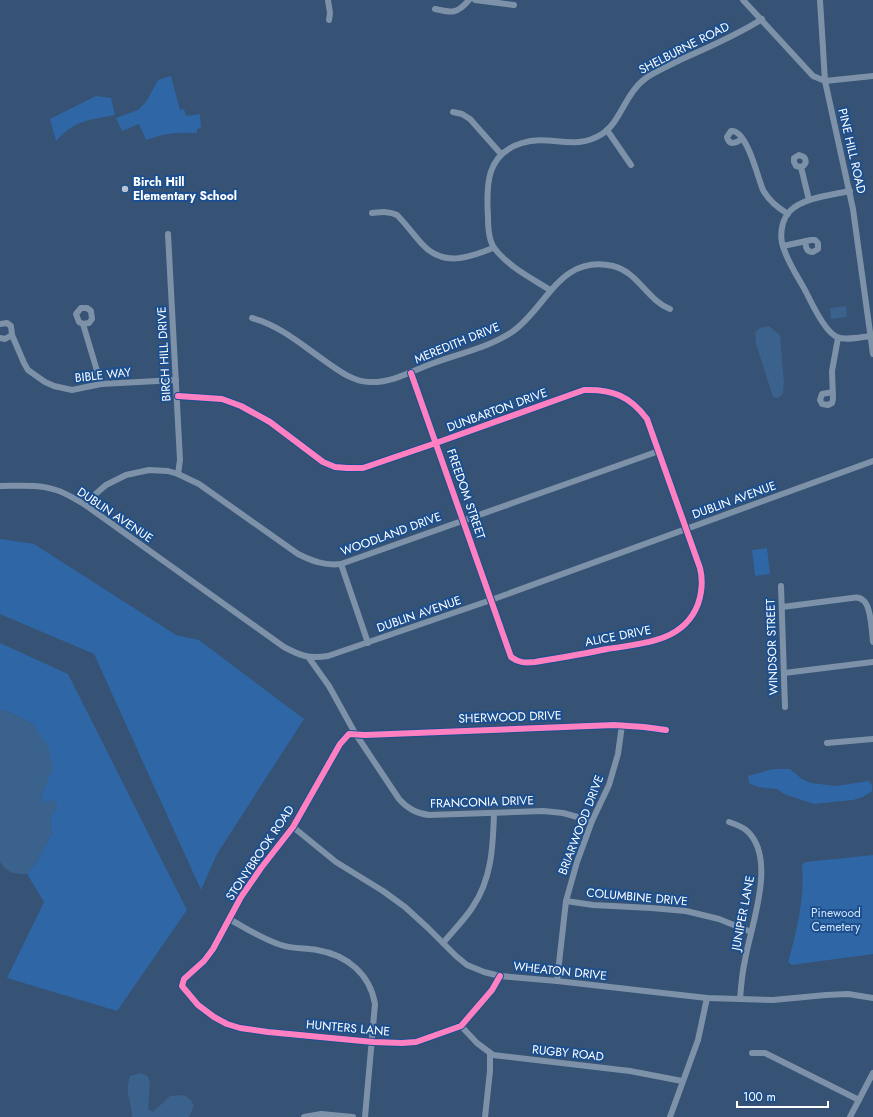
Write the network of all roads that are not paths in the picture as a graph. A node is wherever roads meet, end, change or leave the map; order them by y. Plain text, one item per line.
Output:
1 (328, 0) edge
2 (469, 0) edge
3 (475, 0) edge
4 (743, 0) edge
5 (820, 0) edge
6 (514, 5) dead end
7 (435, 9) dead end
8 (329, 20) dead end
9 (762, 20) junction
10 (873, 76) edge
11 (825, 81) junction
12 (453, 112) dead end
13 (607, 130) junction
14 (742, 139) dead end
15 (502, 154) junction
16 (631, 165) dead end
17 (802, 167) dead end
18 (850, 191) junction
19 (809, 200) junction
20 (372, 213) dead end
21 (788, 214) junction
22 (168, 234) dead end
23 (805, 241) dead end
24 (783, 246) junction
25 (494, 248) junction
26 (550, 290) junction
27 (670, 309) dead end
28 (252, 318) dead end
29 (0, 324) edge
30 (84, 324) dead end
31 (12, 335) junction
32 (871, 336) junction
33 (0, 338) edge
34 (838, 338) junction
35 (873, 354) edge
36 (411, 373) junction
37 (176, 380) junction
38 (101, 384) junction
39 (833, 392) dead end
40 (178, 396) junction
41 (436, 443) junction
42 (659, 451) junction
43 (873, 461) edge
44 (178, 474) junction
45 (0, 486) edge
46 (84, 504) junction
47 (464, 520) junction
48 (686, 529) junction
49 (341, 564) junction
50 (781, 586) dead end
51 (491, 600) junction
52 (782, 607) junction
53 (368, 642) junction
54 (873, 642) edge
55 (309, 658) junction
56 (873, 662) edge
57 (784, 673) junction
58 (785, 707) dead end
59 (622, 725) junction
60 (666, 730) dead end
61 (355, 733) junction
62 (873, 739) edge
63 (827, 743) dead end
64 (494, 813) junction
65 (592, 821) junction
66 (729, 822) dead end
67 (293, 828) junction
68 (566, 900) junction
69 (229, 919) junction
70 (751, 932) junction
71 (443, 943) junction
72 (500, 976) junction
73 (556, 981) junction
74 (182, 986) joint
75 (707, 998) junction
76 (873, 998) edge
77 (740, 999) junction
78 (461, 1026) junction
79 (373, 1042) junction
80 (490, 1054) junction
81 (752, 1054) dead end
82 (873, 1073) edge
83 (682, 1081) junction
84 (870, 1085) edge
85 (859, 1100) junction
86 (304, 1117) edge
87 (353, 1117) edge
88 (366, 1117) edge
89 (485, 1117) edge
90 (670, 1117) edge
91 (850, 1117) edge

1 - 8 street
2 - 7 street
3 - 6 street
4 - 9 street
5 - 11 street, PINE HILL ROAD
9 - 11 street
9 - 13 street, SHELBURNE ROAD
10 - 11 street
11 - 18 street, PINE HILL ROAD
12 - 15 street
13 - 15 street, SHELBURNE ROAD
13 - 16 street
14 - 21 street
15 - 25 street, SHELBURNE ROAD
17 - 19 street
18 - 19 street
18 - 32 street, PINE HILL ROAD
19 - 21 street
20 - 25 street
21 - 24 street
22 - 37 street, BIRCH HILL DRIVE
23 - 24 street
24 - 34 street
25 - 26 street
26 - 27 street, MEREDITH DRIVE
26 - 36 street, MEREDITH DRIVE
28 - 36 street, MEREDITH DRIVE
29 - 31 street, BIBLE WAY
30 - 38 street
31 - 33 street
31 - 38 street, BIBLE WAY
32 - 34 street
32 - 35 street, PINE HILL ROAD
34 - 39 street
36 - 41 street, FREEDOM STREET
37 - 38 street, BIBLE WAY
37 - 40 street, BIRCH HILL DRIVE
40 - 41 street, DUNBARTON DRIVE
40 - 44 street, BIRCH HILL DRIVE
41 - 42 street, DUNBARTON DRIVE
41 - 47 street, FREEDOM STREET
42 - 47 street, WOODLAND DRIVE
42 - 48 street, DUNBARTON DRIVE
43 - 48 street, DUBLIN AVENUE
44 - 46 street, WOODLAND DRIVE
44 - 49 street, WOODLAND DRIVE
45 - 46 street, DUBLIN AVENUE
46 - 55 street, DUBLIN AVENUE
47 - 49 street, WOODLAND DRIVE
47 - 51 street, FREEDOM STREET
48 - 51 street, DUBLIN AVENUE
48 - 51 street, ALICE DRIVE
49 - 53 street
50 - 52 street, WINDSOR STREET
51 - 53 street, DUBLIN AVENUE
52 - 54 street
52 - 57 street, WINDSOR STREET
53 - 55 street, DUBLIN AVENUE
55 - 61 street, FRANCONIA DRIVE
56 - 57 street
57 - 58 street, WINDSOR STREET
59 - 60 street, SHERWOOD DRIVE
59 - 61 street, SHERWOOD DRIVE
59 - 65 street, BRIARWOOD DRIVE
61 - 64 street, FRANCONIA DRIVE
61 - 67 street, STONYBROOK ROAD
62 - 63 street
64 - 65 street, FRANCONIA DRIVE
64 - 71 street
65 - 68 street, BRIARWOOD DRIVE
66 - 70 street, JUNIPER LANE
67 - 69 street, STONYBROOK ROAD
67 - 71 street, WHEATON DRIVE
68 - 70 street, COLUMBINE DRIVE
68 - 73 street, BRIARWOOD DRIVE
69 - 74 street, STONYBROOK ROAD
69 - 79 street
70 - 77 street, JUNIPER LANE
71 - 72 street, WHEATON DRIVE
72 - 73 street, WHEATON DRIVE
72 - 78 street, HUNTERS LANE
73 - 75 street, WHEATON DRIVE
74 - 79 street, HUNTERS LANE
75 - 77 street, WHEATON DRIVE
75 - 83 street
76 - 77 street, WHEATON DRIVE
78 - 79 street, HUNTERS LANE
78 - 80 street
79 - 88 street
80 - 83 street, RUGBY ROAD
80 - 89 street
81 - 85 street
82 - 84 street
83 - 90 street
84 - 85 street
85 - 91 street
86 - 87 street

